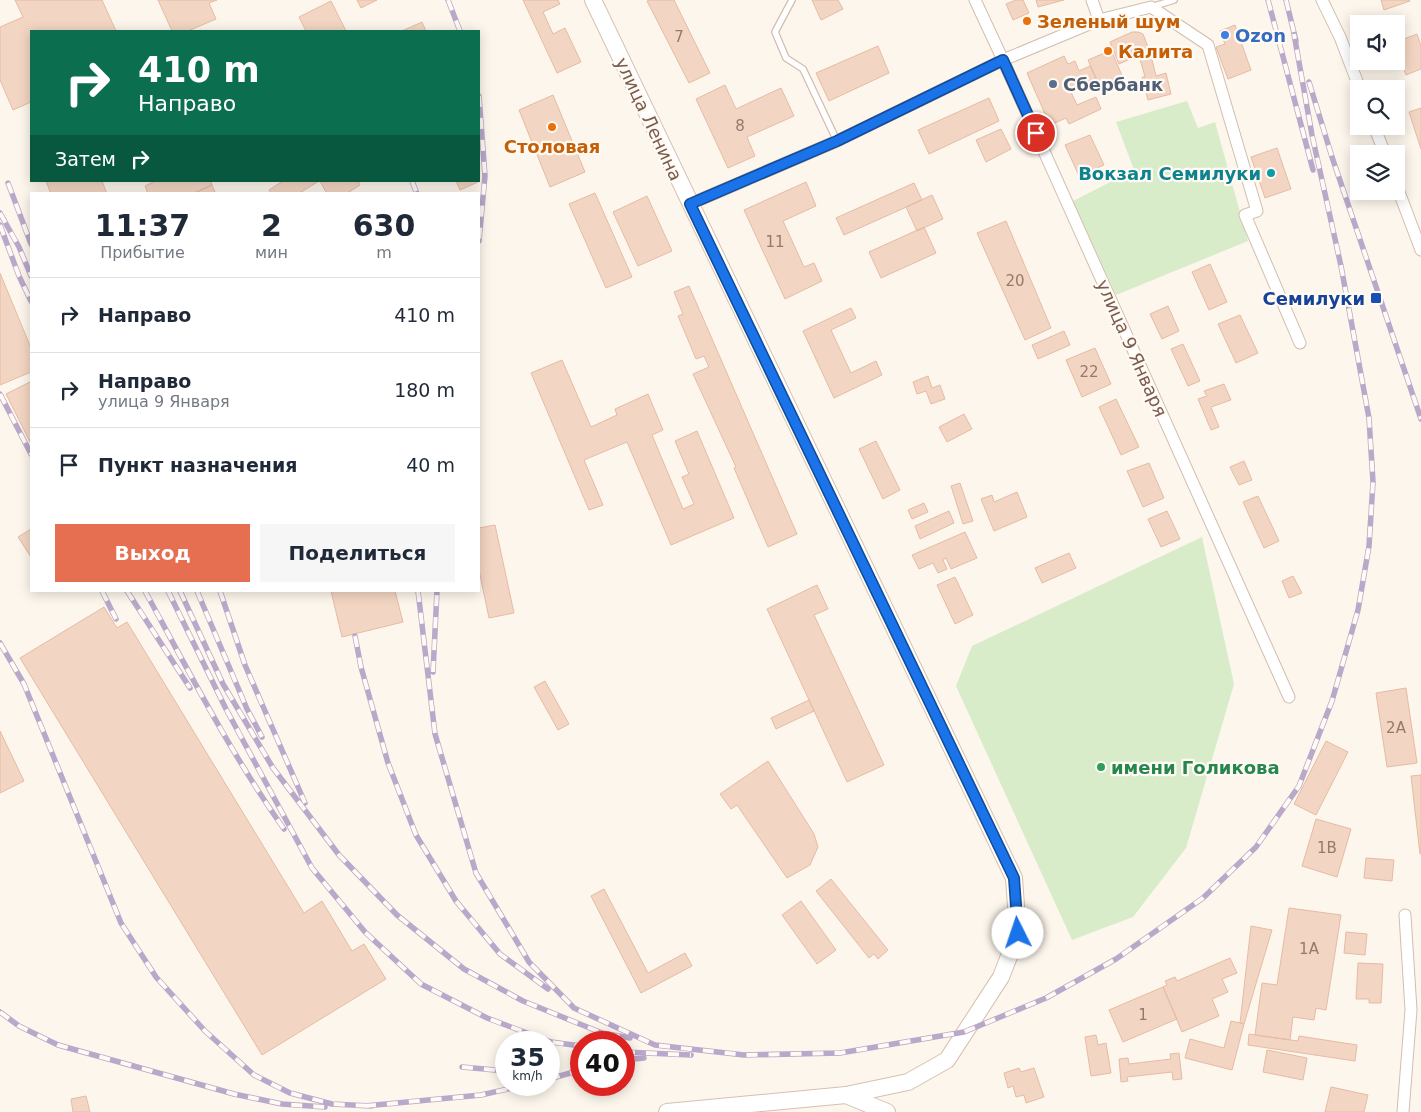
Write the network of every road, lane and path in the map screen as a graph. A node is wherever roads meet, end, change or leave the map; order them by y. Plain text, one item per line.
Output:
1 (593, 0) edge
2 (792, 0) edge
3 (974, 0) edge
4 (1092, 0) edge
5 (1174, 0) edge
6 (1322, 0) edge
7 (1151, 7) junction
8 (1099, 20) junction
9 (1003, 60) junction
10 (1356, 80) edge
11 (837, 141) junction
12 (1402, 200) edge
13 (690, 204) junction
14 (1421, 250) edge
15 (1300, 343) dead end
16 (1289, 697) dead end
17 (1405, 915) dead end
18 (846, 1095) junction
19 (667, 1112) edge
20 (887, 1112) edge
21 (1403, 1112) edge

1 - 13 street, улица Ленина
2 - 11 lane
3 - 9 street, улица 9 Января
4 - 8 street
5 - 7 lane
6 - 10 street
7 - 8 street
7 - 15 street
8 - 9 street
9 - 11 street
9 - 16 street, улица 9 Января
11 - 13 street
12 - 14 street
13 - 18 street, улица Ленина
17 - 21 street
18 - 19 street, улица Ленина
18 - 20 street

